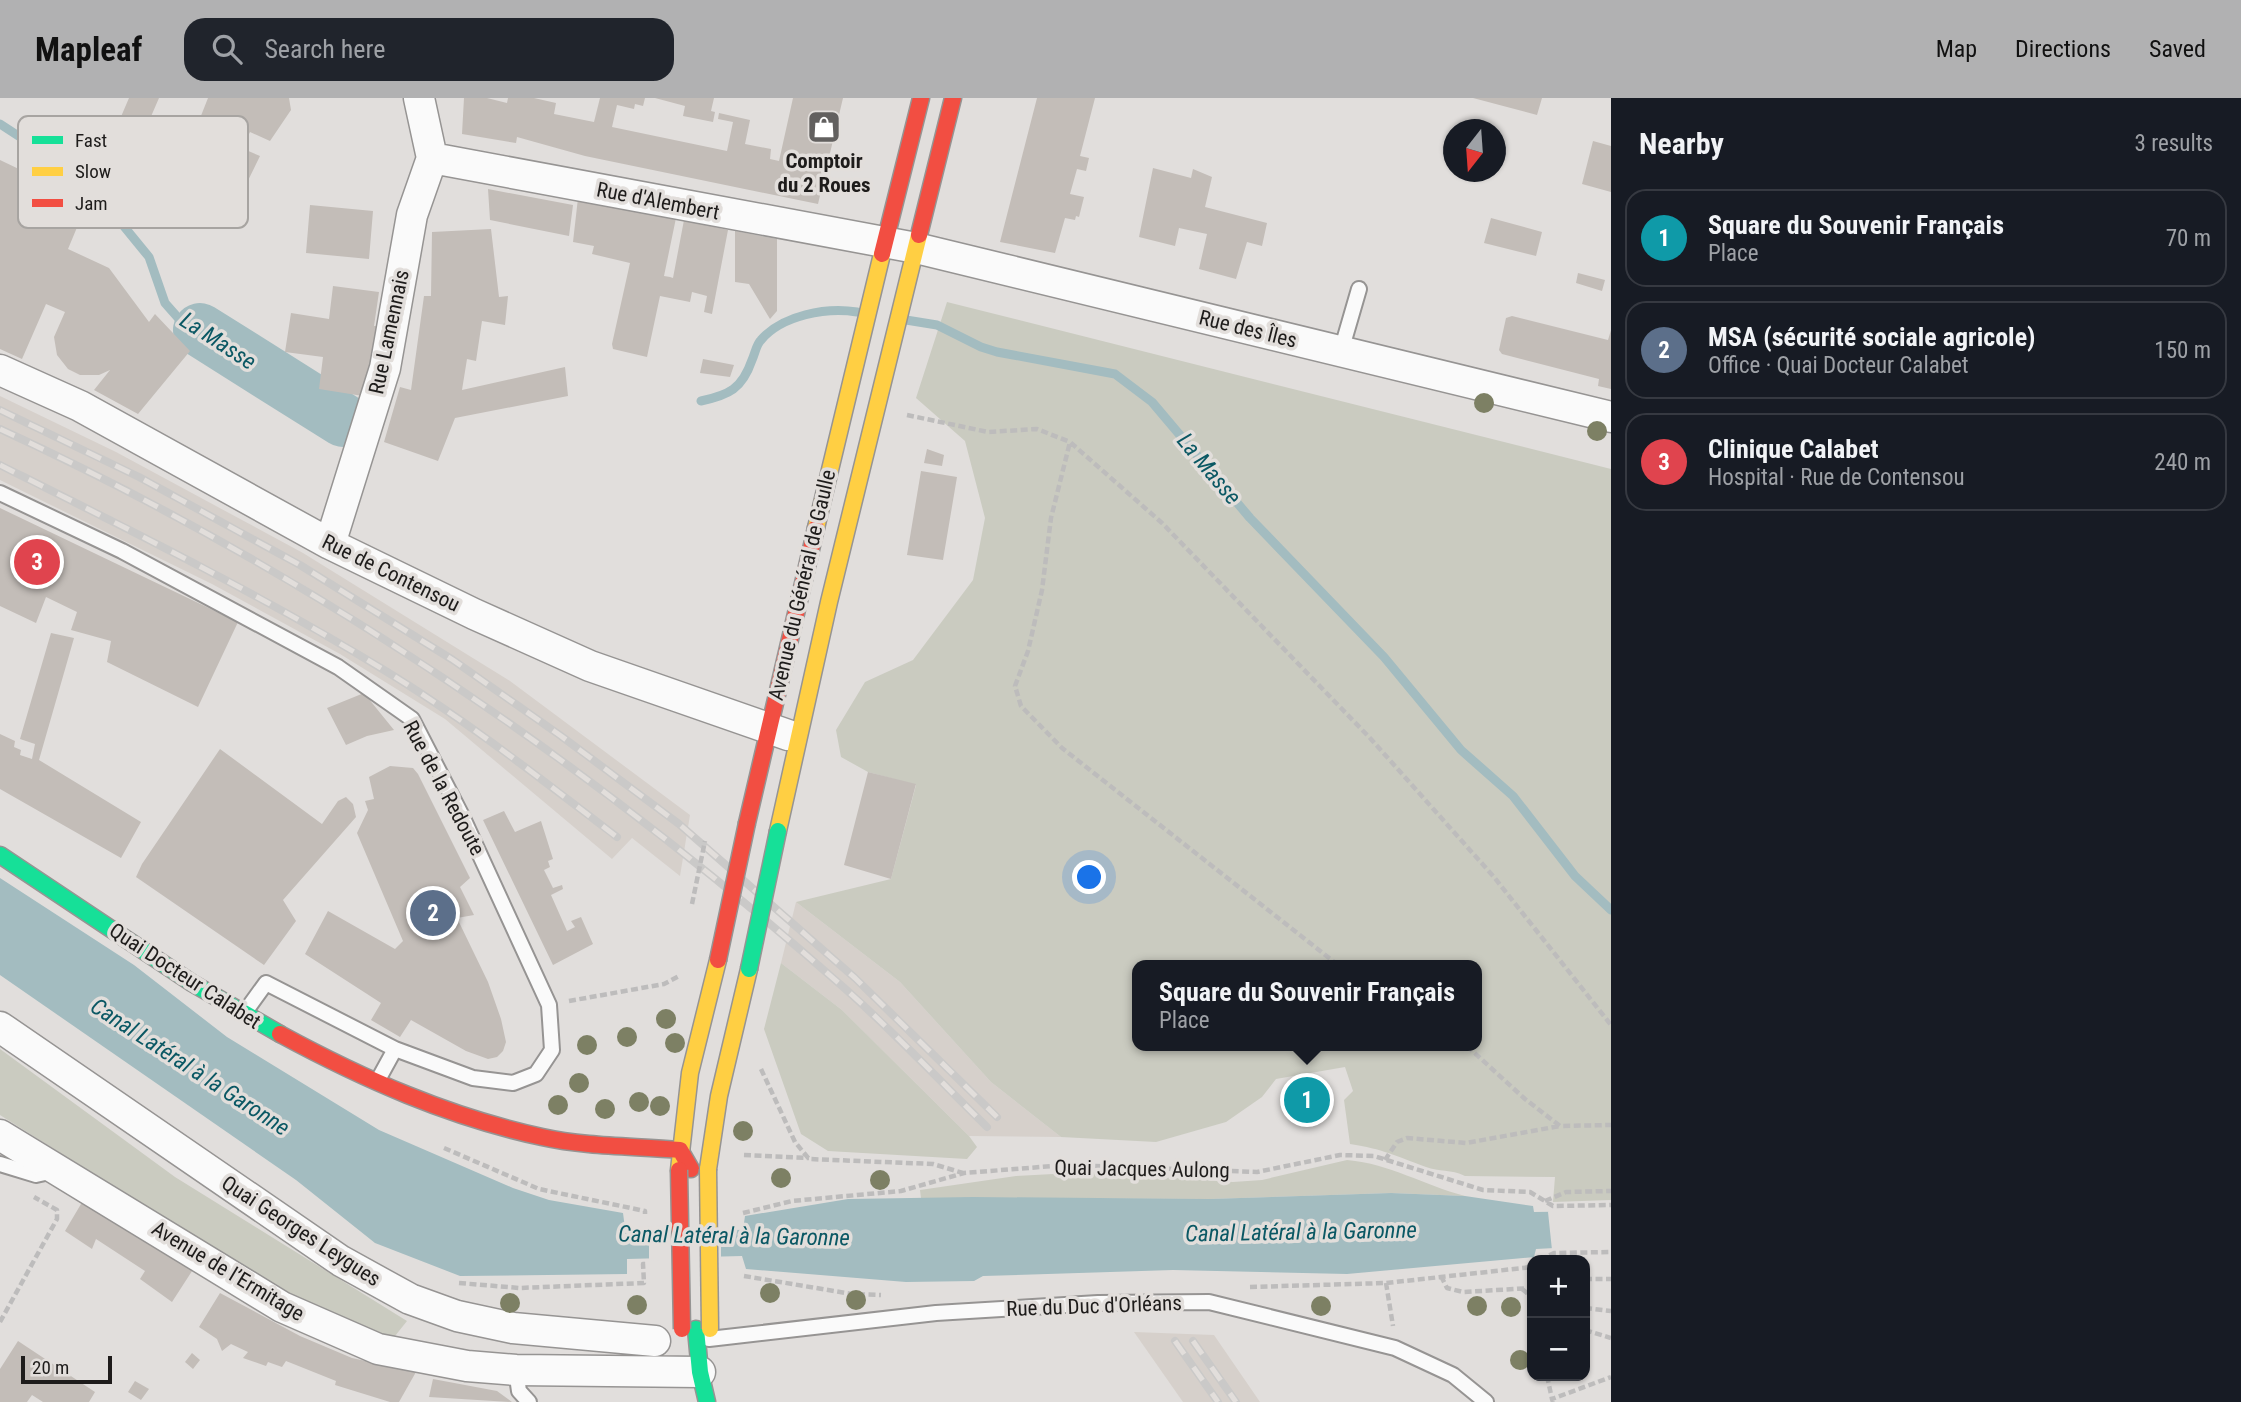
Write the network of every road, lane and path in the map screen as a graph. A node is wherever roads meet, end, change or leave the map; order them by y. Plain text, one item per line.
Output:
1 (419, 98) edge
2 (921, 98) edge
3 (953, 98) edge
4 (432, 158) junction
5 (883, 251) junction
6 (922, 257) junction
7 (1359, 289) dead end
8 (1341, 351) junction
9 (0, 370) edge
10 (898, 413) dead end
11 (1611, 417) edge
12 (1070, 442) junction
13 (0, 494) edge
14 (330, 544) junction
15 (768, 727) junction
16 (798, 739) junction
17 (708, 830) dead end
18 (0, 855) edge
19 (690, 917) dead end
20 (1332, 960) edge
21 (681, 972) dead end
22 (549, 1005) junction
23 (243, 1015) junction
24 (1611, 1025) edge
25 (0, 1027) edge
26 (395, 1049) junction
27 (1472, 1051) edge
28 (758, 1057) dead end
29 (690, 1073) joint
30 (376, 1084) junction
31 (719, 1096) junction
32 (1560, 1125) junction
33 (1611, 1125) edge
34 (0, 1135) edge
35 (439, 1146) dead end
36 (740, 1155) dead end
37 (809, 1158) junction
38 (1385, 1160) junction
39 (676, 1161) junction
40 (0, 1164) edge
41 (59, 1168) junction
42 (964, 1173) junction
43 (1611, 1191) edge
44 (1545, 1201) junction
45 (1611, 1205) edge
46 (57, 1210) dead end
47 (645, 1216) dead end
48 (735, 1216) dead end
49 (1611, 1252) edge
50 (1550, 1255) edge
51 (643, 1264) dead end
52 (1527, 1268) edge
53 (739, 1275) dead end
54 (1590, 1279) edge
55 (1611, 1279) edge
56 (457, 1283) dead end
57 (1386, 1283) dead end
58 (1527, 1288) edge
59 (1522, 1289) junction
60 (1527, 1293) edge
61 (888, 1295) dead end
62 (1590, 1309) edge
63 (1611, 1311) edge
64 (0, 1322) edge
65 (1394, 1330) dead end
66 (1590, 1332) edge
67 (685, 1335) junction
68 (1611, 1338) edge
69 (516, 1370) junction
70 (685, 1376) junction
71 (1611, 1377) edge
72 (1548, 1381) edge
73 (1553, 1401) edge
74 (529, 1402) edge
75 (707, 1402) edge
76 (719, 1402) edge
77 (1486, 1402) edge

1 - 4 street
2 - 5 main road, Avenue du Général de Gaulle
3 - 6 main road, Avenue du Général de Gaulle
4 - 5 street, Rue d'Alembert
4 - 14 street, Rue Lamennais
5 - 6 street, Rue des Îles
5 - 15 main road, Avenue du Général de Gaulle
6 - 8 street, Rue des Îles
6 - 16 main road, Avenue du Général de Gaulle
7 - 8 lane
8 - 11 street, Rue des Îles
9 - 14 street, Rue de Contensou
10 - 12 path
12 - 20 path
12 - 24 path
13 - 22 lane, Rue de la Redoute
14 - 15 street, Rue de Contensou
15 - 16 street, Rue de Contensou
15 - 29 main road, Avenue du Général de Gaulle, bridge
16 - 31 main road, Avenue du Général de Gaulle, bridge
17 - 19 path, bridge
18 - 23 main road, Quai Docteur Calabet
21 - 22 path
22 - 26 lane, Rue de la Redoute
23 - 26 lane
23 - 30 main road, Quai Docteur Calabet
25 - 67 street, Quai Georges Leygues
26 - 30 lane
27 - 32 path
28 - 37 path
29 - 39 street
30 - 39 main road, Quai Docteur Calabet
31 - 39 main road
31 - 67 main road, bridge
32 - 33 path
32 - 38 path
34 - 41 street, Avenue de l’Ermitage
35 - 47 path
36 - 37 path
37 - 42 path
38 - 42 path, Quai Jacques Aulong
38 - 44 path, Quai Jacques Aulong
39 - 67 main road
40 - 41 lane
41 - 69 street, Avenue de l’Ermitage
42 - 48 path, Quai Jacques Aulong
43 - 44 path
44 - 45 path, Quai Jacques Aulong
46 - 64 path
49 - 50 path
51 - 56 path
52 - 59 path
53 - 61 path
54 - 55 path
57 - 65 path
58 - 59 path
59 - 60 path
62 - 63 path
66 - 68 path
67 - 70 street
67 - 76 main road
67 - 77 lane, Rue du Duc d'Orléans
69 - 70 street, Avenue de l’Ermitage
69 - 74 lane
70 - 75 main road
71 - 73 path
72 - 73 path

